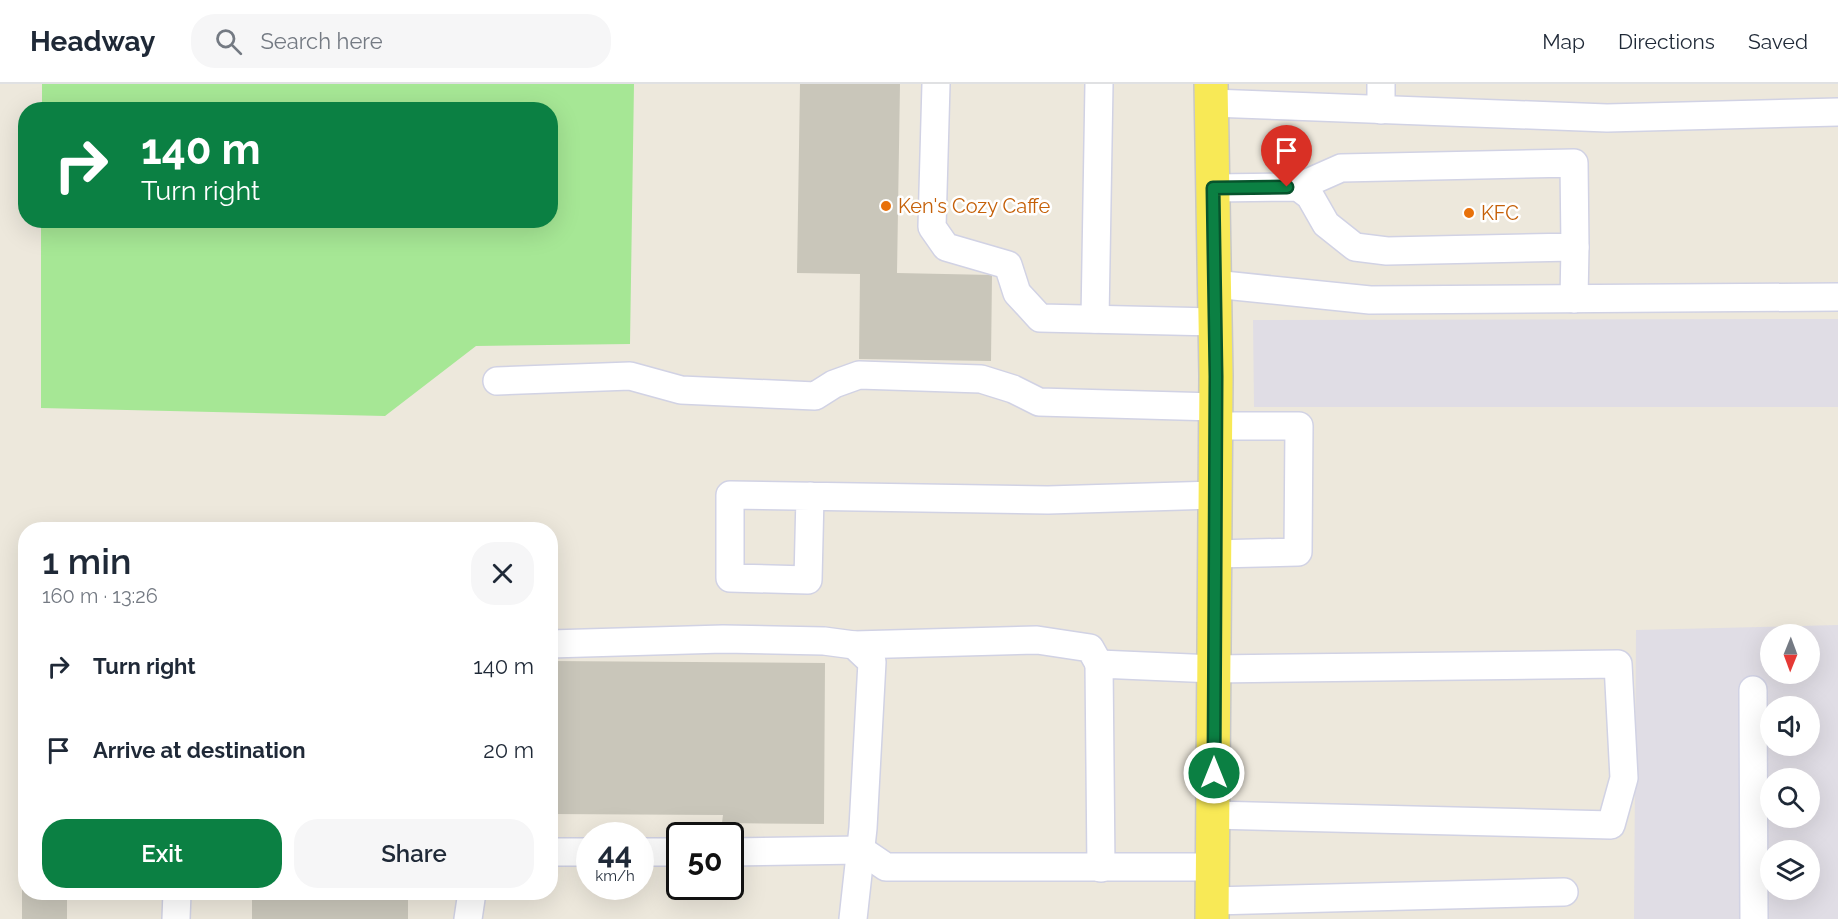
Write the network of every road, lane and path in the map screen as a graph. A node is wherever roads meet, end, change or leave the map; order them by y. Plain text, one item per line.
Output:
1 (936, 84) edge
2 (1100, 84) edge
3 (1211, 94) edge
4 (1381, 97) edge
5 (1838, 112) edge
6 (1298, 187) junction
7 (1213, 188) junction
8 (1575, 247) junction
9 (1214, 284) junction
10 (1838, 297) edge
11 (1574, 299) junction
12 (1095, 319) junction
13 (1215, 322) junction
14 (497, 381) dead end
15 (1215, 417) junction
16 (1215, 495) junction
17 (810, 496) dead end
18 (1215, 554) junction
19 (558, 644) edge
20 (854, 645) junction
21 (1099, 664) junction
22 (1214, 669) junction
23 (1753, 690) dead end
24 (1213, 815) junction
25 (861, 850) junction
26 (558, 852) edge
27 (576, 852) edge
28 (744, 852) edge
29 (1213, 867) junction
30 (1101, 868) junction
31 (1564, 892) dead end
32 (177, 900) edge
33 (471, 900) edge
34 (1212, 910) edge
35 (176, 919) edge
36 (468, 919) edge
37 (853, 919) edge
38 (1754, 919) edge

1 - 12 lane
2 - 12 lane
3 - 4 lane
3 - 7 main road
4 - 5 lane
6 - 7 lane
6 - 8 lane
6 - 8 lane
7 - 9 main road
8 - 11 lane
9 - 11 lane
9 - 13 main road
10 - 11 lane
12 - 13 lane
13 - 15 main road
14 - 15 lane
15 - 16 main road
15 - 18 lane
16 - 17 lane
16 - 18 main road
18 - 22 main road
19 - 20 lane
20 - 21 lane
20 - 25 lane
21 - 22 lane
21 - 30 lane
22 - 24 main road
22 - 24 lane
23 - 38 lane
24 - 29 main road
25 - 28 lane
25 - 30 lane
25 - 37 lane
26 - 27 lane
29 - 30 lane
29 - 34 main road
31 - 34 lane
32 - 35 lane
33 - 36 lane

